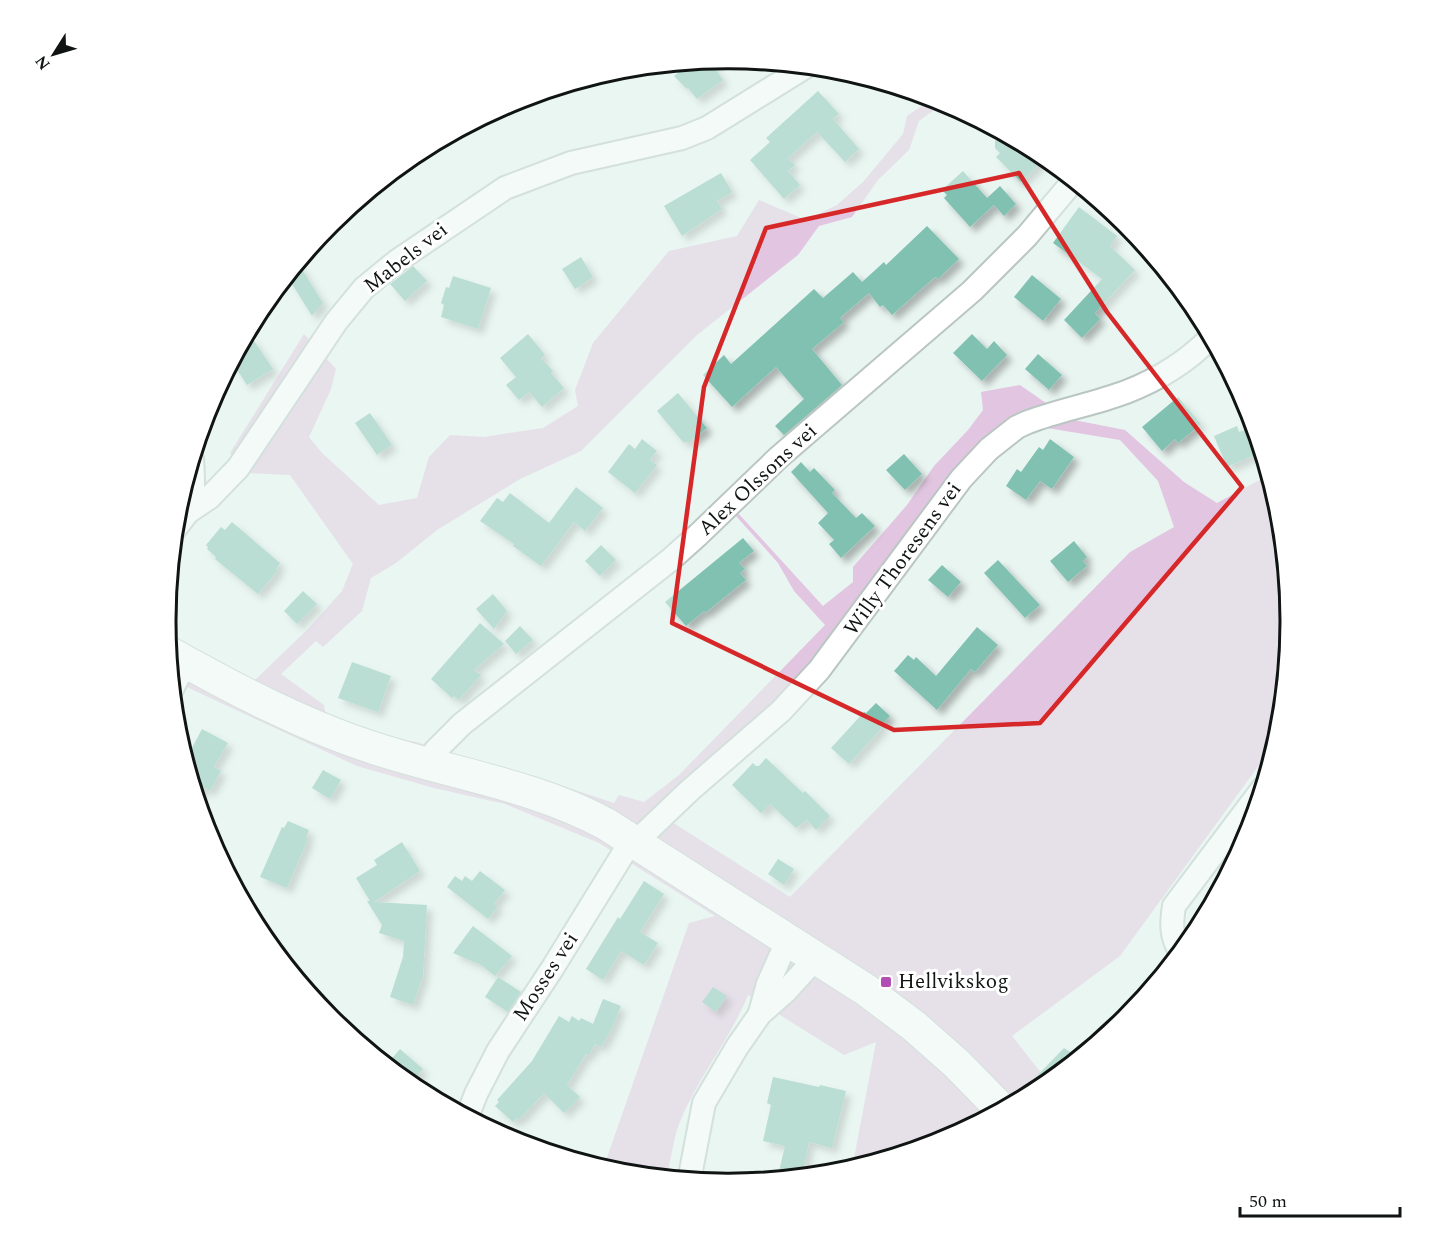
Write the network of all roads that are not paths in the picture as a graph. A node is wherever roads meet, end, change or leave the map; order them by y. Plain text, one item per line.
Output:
1 (795, 73) edge
2 (1068, 187) edge
3 (1204, 342) edge
4 (192, 486) edge
5 (188, 512) junction
6 (186, 515) edge
7 (178, 669) edge
8 (430, 765) junction
9 (1247, 809) edge
10 (636, 842) junction
11 (789, 939) junction
12 (1175, 945) edge
13 (817, 957) junction
14 (760, 1014) junction
15 (996, 1104) edge
16 (470, 1110) edge
17 (691, 1173) edge

1 - 5 street, Mabels vei
2 - 8 street, Alex Olssons vei
3 - 10 street, Willy Thoresens vei
4 - 5 street
5 - 6 street, Mabels vei
7 - 8 main road
8 - 10 main road
9 - 12 street
10 - 11 main road
10 - 16 street, Mosses vei
11 - 13 main road
11 - 14 street
13 - 14 street
13 - 15 main road
14 - 17 street

